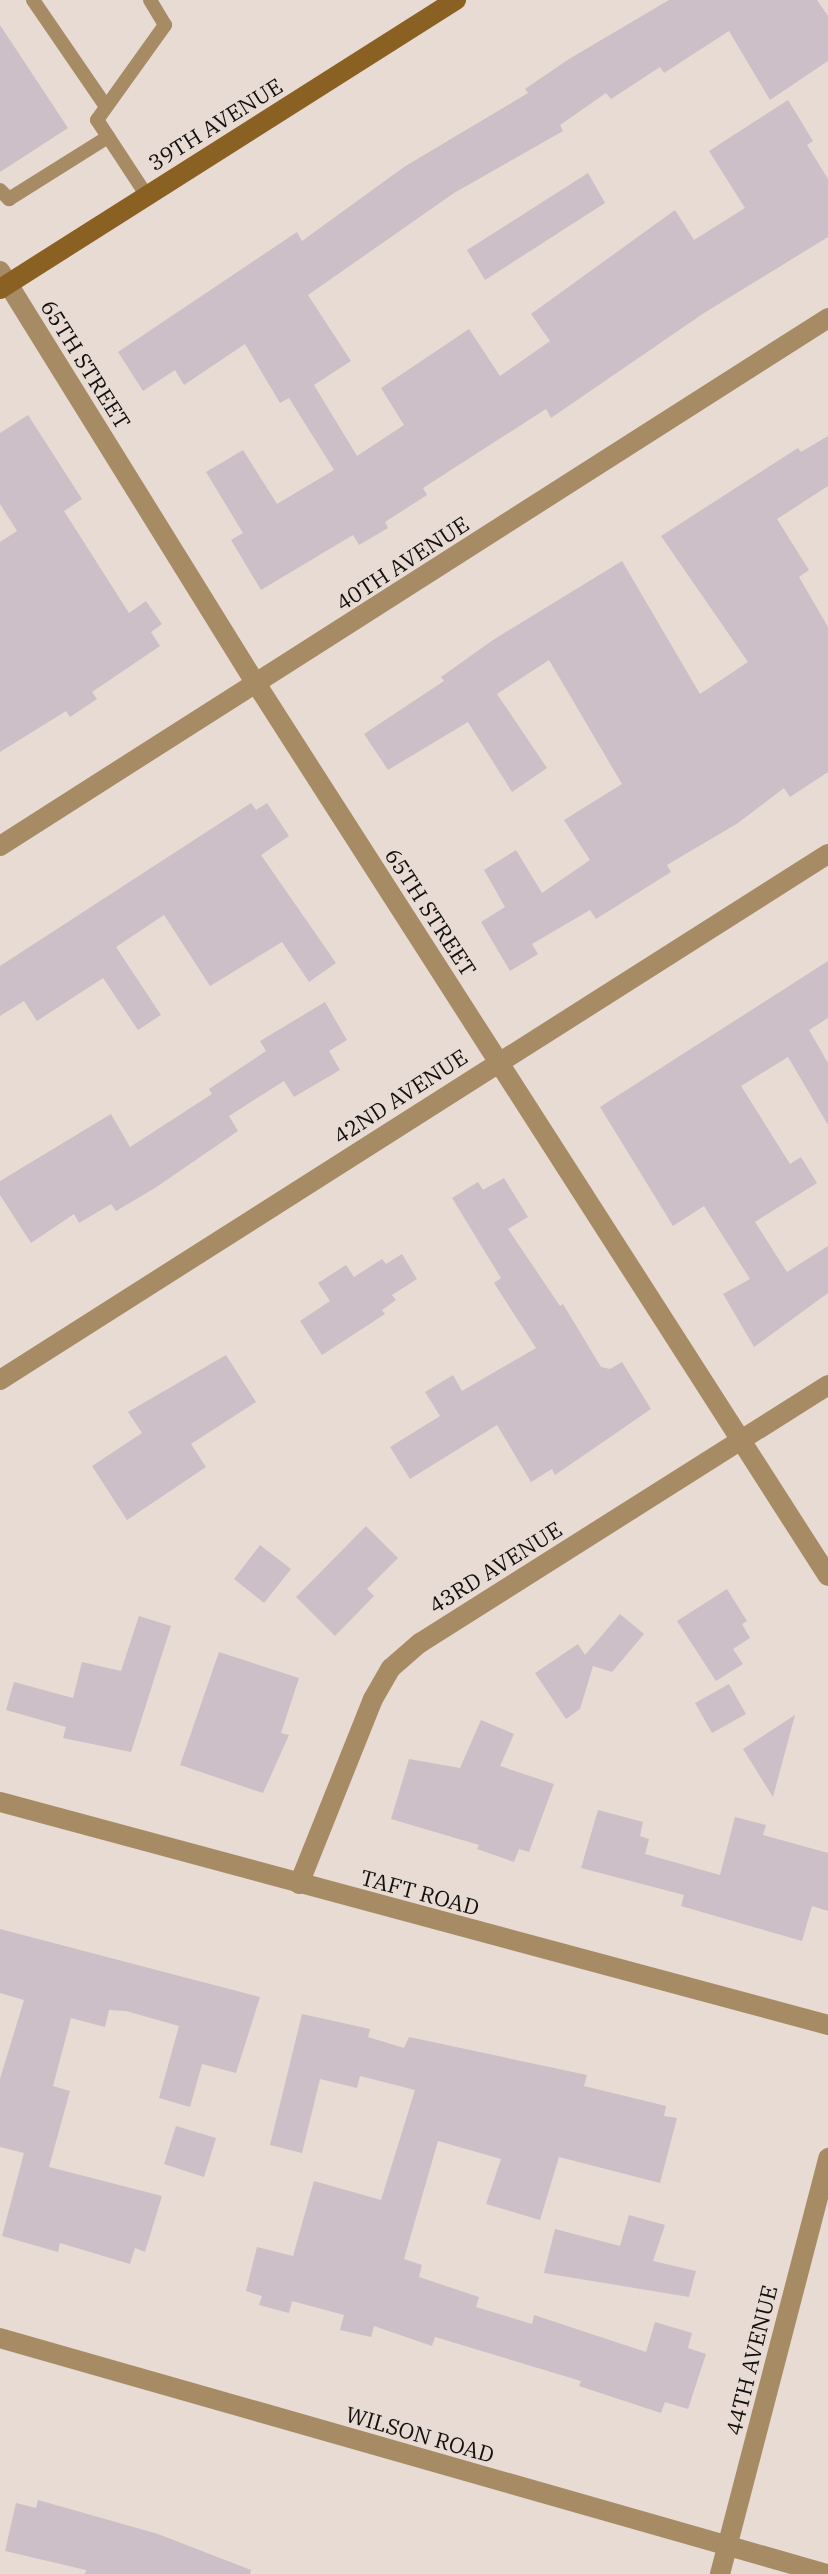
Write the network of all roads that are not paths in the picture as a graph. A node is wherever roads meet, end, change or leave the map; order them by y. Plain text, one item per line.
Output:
1 (33, 0) edge
2 (150, 0) edge
3 (456, 0) edge
4 (105, 105) junction
5 (108, 137) junction
6 (0, 190) edge
7 (147, 196) junction
8 (3, 281) edge
9 (828, 318) edge
10 (257, 685) junction
11 (0, 846) edge
12 (828, 854) edge
13 (498, 1061) junction
14 (0, 1380) edge
15 (828, 1385) edge
16 (741, 1440) junction
17 (828, 1576) edge
18 (0, 1802) edge
19 (299, 1884) junction
20 (828, 2025) edge
21 (828, 2158) edge
22 (0, 2338) edge
23 (728, 2547) junction
24 (720, 2574) edge
25 (827, 2574) edge

1 - 4 lane
2 - 4 lane
3 - 7 main road, 39TH AVENUE
4 - 5 lane
5 - 6 lane
5 - 7 lane
7 - 8 main road, 39TH AVENUE
8 - 10 street, 65TH STREET
9 - 10 street, 40TH AVENUE
10 - 11 street, 40TH AVENUE
10 - 13 street, 65TH STREET
12 - 13 street, 42ND AVENUE
13 - 14 street, 42ND AVENUE
13 - 16 street, 65TH STREET
15 - 16 street, 43RD AVENUE
16 - 17 street, 65TH STREET
16 - 19 street, 43RD AVENUE
18 - 19 street, TAFT ROAD
19 - 20 street, TAFT ROAD
21 - 23 street, 44TH AVENUE
22 - 23 street, WILSON ROAD
23 - 24 street, 44TH AVENUE
23 - 25 street, WILSON ROAD

